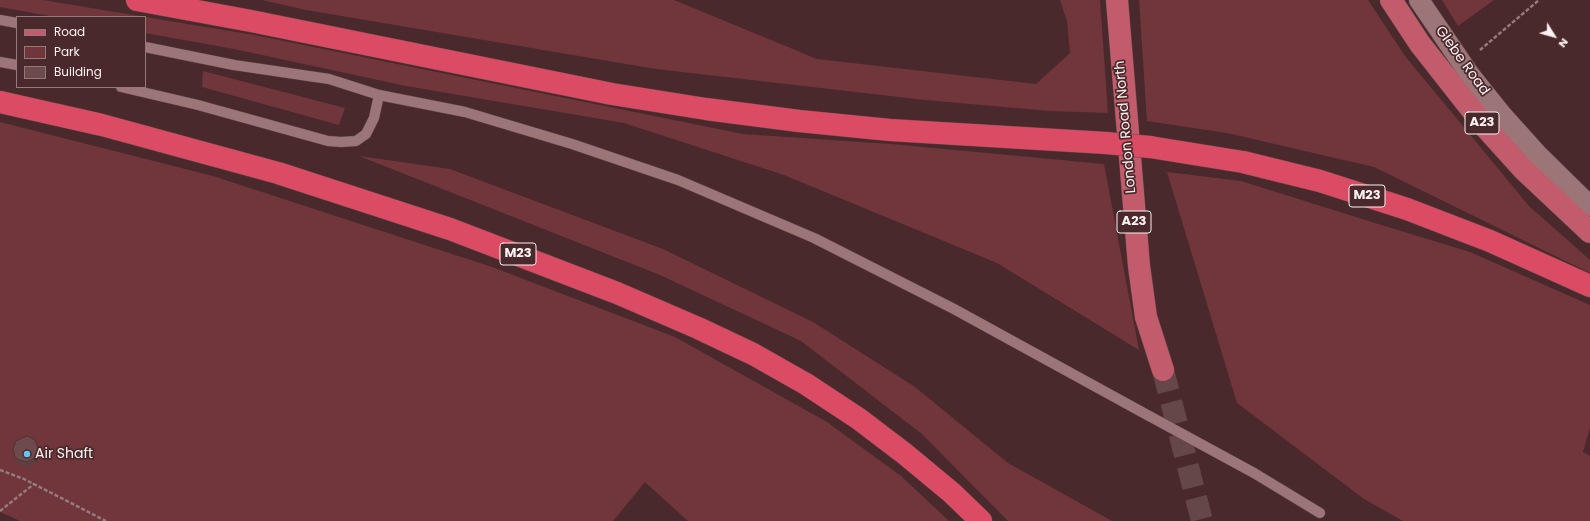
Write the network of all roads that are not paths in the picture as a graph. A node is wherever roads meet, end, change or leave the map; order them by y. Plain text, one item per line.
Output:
1 (137, 0) edge
2 (1117, 0) edge
3 (1391, 0) edge
4 (1419, 0) edge
5 (0, 20) edge
6 (16, 23) edge
7 (146, 47) edge
8 (0, 62) edge
9 (16, 65) edge
10 (125, 88) edge
11 (379, 95) junction
12 (0, 102) edge
13 (1590, 206) edge
14 (1590, 232) edge
15 (1590, 286) edge
16 (1163, 370) tunnel mouth
17 (1320, 513) dead end
18 (981, 521) edge

1 - 15 highway, M23, bridge
2 - 16 main road, London Road North / A23
3 - 14 main road, A23
4 - 13 street, Glebe Road
5 - 6 lane
7 - 11 lane
8 - 9 lane
10 - 11 lane
11 - 17 lane, bridge
12 - 18 highway, M23

